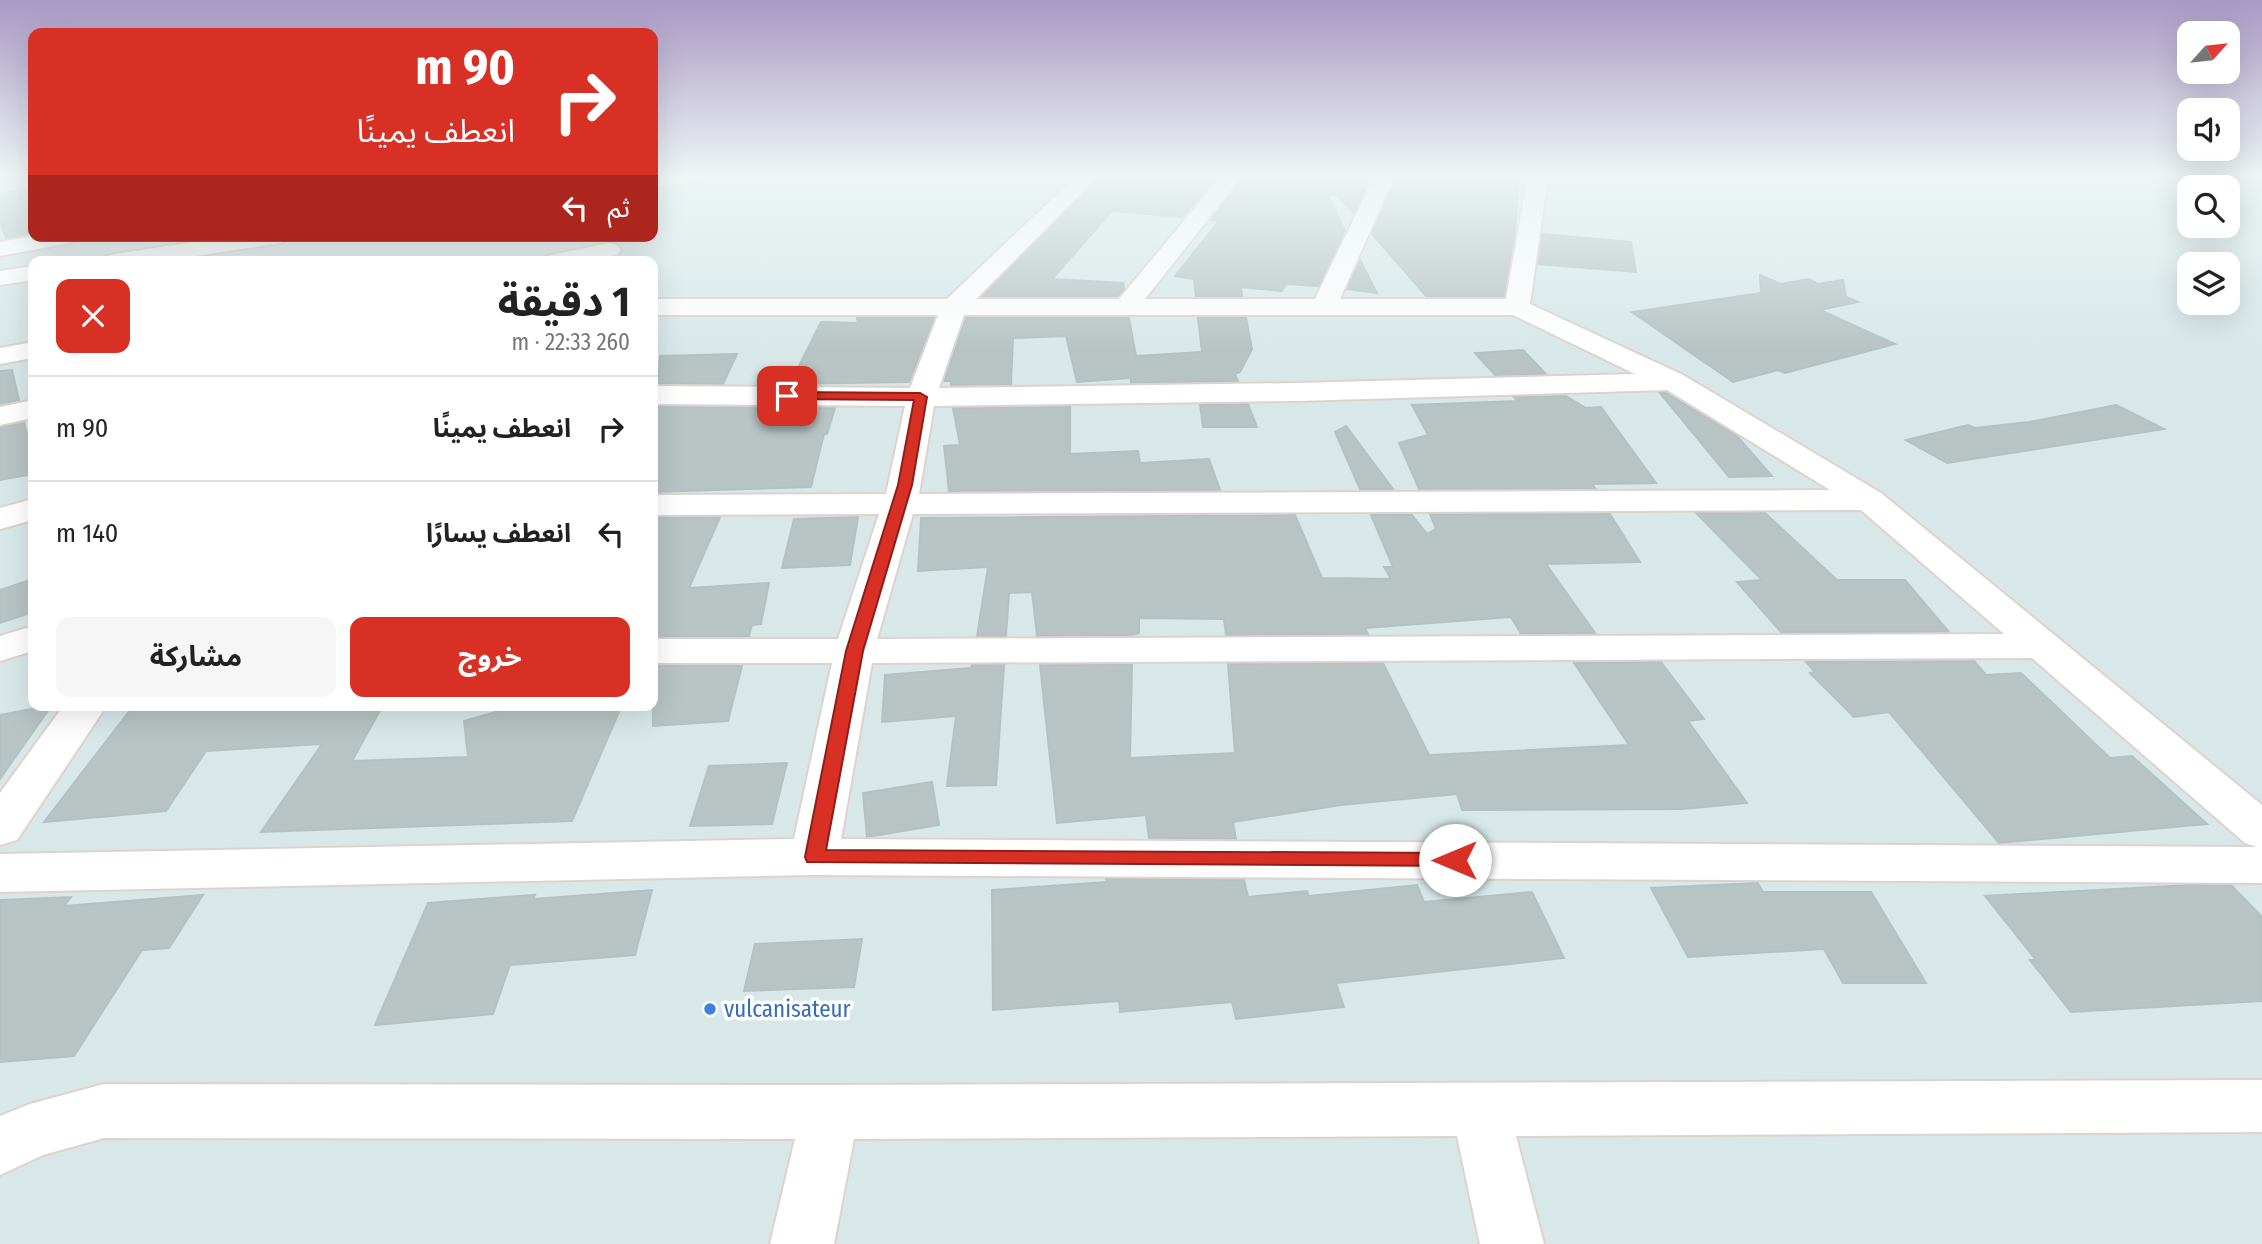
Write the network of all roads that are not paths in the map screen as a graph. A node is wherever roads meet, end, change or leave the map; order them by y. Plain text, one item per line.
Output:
1 (1029, 233) edge
2 (1186, 233) edge
3 (1358, 233) edge
4 (1529, 233) edge
5 (40, 242) edge
6 (241, 242) edge
7 (0, 250) edge
8 (609, 250) dead end
9 (148, 256) edge
10 (580, 256) edge
11 (28, 274) edge
12 (0, 278) edge
13 (658, 307) edge
14 (954, 307) junction
15 (1324, 307) junction
16 (1517, 307) junction
17 (1125, 308) junction
18 (28, 351) edge
19 (0, 356) edge
20 (1673, 381) junction
21 (658, 396) edge
22 (920, 397) junction
23 (28, 410) edge
24 (0, 416) edge
25 (1870, 500) junction
26 (898, 502) junction
27 (658, 505) edge
28 (28, 511) edge
29 (0, 519) edge
30 (28, 640) edge
31 (2044, 646) junction
32 (0, 649) edge
33 (658, 651) edge
34 (855, 651) junction
35 (82, 711) edge
36 (0, 828) edge
37 (2262, 831) edge
38 (814, 857) junction
39 (2262, 865) edge
40 (0, 873) edge
41 (2262, 1106) edge
42 (1480, 1109) junction
43 (830, 1112) junction
44 (0, 1147) edge
45 (802, 1244) edge
46 (1512, 1244) edge

1 - 14 street
2 - 17 street
3 - 15 street
4 - 16 street
5 - 7 street
6 - 9 street
8 - 10 street
11 - 12 street
13 - 14 street
14 - 17 street
14 - 22 street
15 - 16 street
15 - 17 street
16 - 20 street
18 - 19 street
20 - 22 street
20 - 25 street
21 - 22 street
22 - 26 street
23 - 24 street
25 - 26 street
25 - 31 street
26 - 27 street
26 - 34 street
28 - 29 street
30 - 32 street
31 - 34 street
31 - 37 street
33 - 34 street
34 - 38 street
35 - 36 street
38 - 39 street
38 - 40 street
41 - 42 street
42 - 43 street
42 - 46 street
43 - 44 street
43 - 45 street

